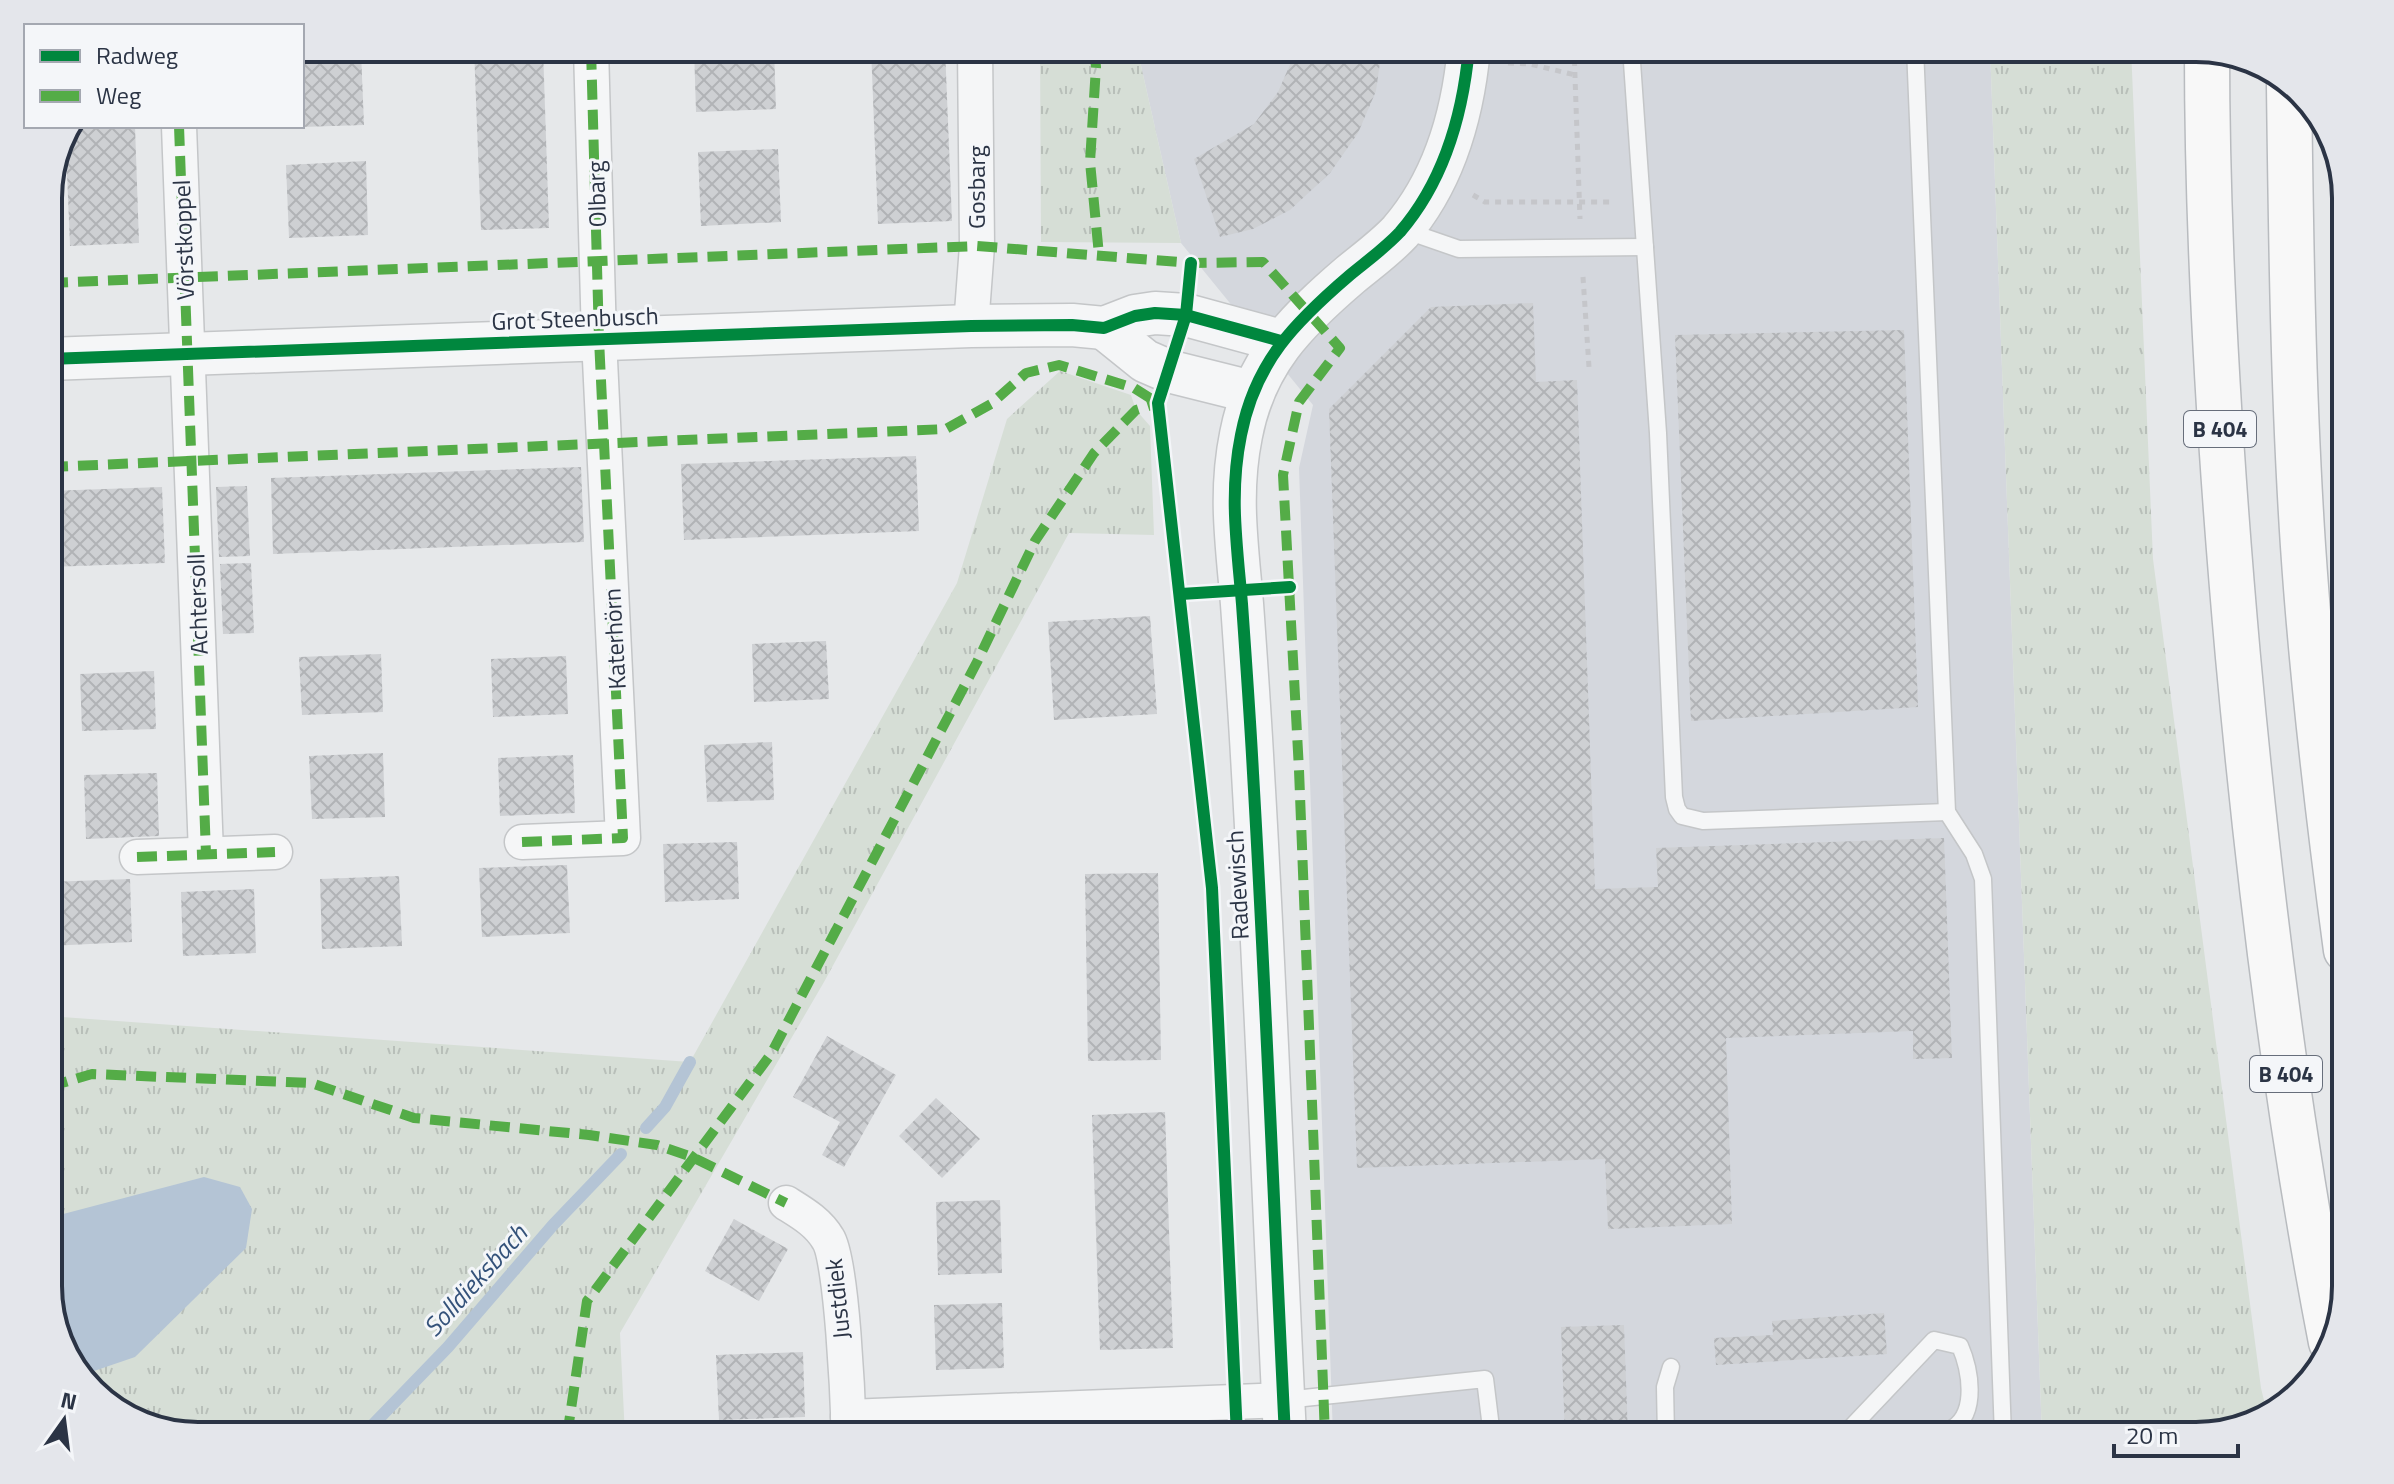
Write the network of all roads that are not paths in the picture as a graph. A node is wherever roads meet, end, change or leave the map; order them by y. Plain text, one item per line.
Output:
1 (591, 62) edge
2 (975, 62) edge
3 (1467, 62) edge
4 (1632, 62) edge
5 (1916, 62) edge
6 (2207, 63) edge
7 (2289, 99) edge
8 (179, 128) edge
9 (1402, 230) junction
10 (1645, 247) junction
11 (971, 326) junction
12 (1104, 328) junction
13 (599, 339) junction
14 (1281, 341) junction
15 (189, 354) junction
16 (62, 359) edge
17 (1252, 392) junction
18 (1947, 812) junction
19 (522, 842) dead end
20 (2332, 843) edge
21 (275, 852) dead end
22 (206, 854) junction
23 (137, 857) dead end
24 (786, 1203) dead end
25 (2327, 1320) edge
26 (1671, 1367) dead end
27 (1284, 1418) edge
28 (849, 1422) edge
29 (1066, 1422) edge
30 (1490, 1422) edge
31 (1666, 1422) edge
32 (1856, 1422) edge
33 (1959, 1422) edge
34 (2002, 1422) edge

1 - 13 street, Olbarg
2 - 11 street, Gosbarg
3 - 9 street
4 - 10 lane
5 - 18 lane
6 - 25 highway, B 404
7 - 20 highway
8 - 15 street, Vörstkoppel
9 - 10 lane
9 - 14 street
10 - 18 lane
11 - 12 street, Grot Steenbusch
11 - 13 street, Grot Steenbusch
12 - 14 street, Grot Steenbusch
12 - 17 street
13 - 15 street, Grot Steenbusch
13 - 19 street, Katerhörn
14 - 17 street, Radewisch
15 - 16 street, Grot Steenbusch
15 - 22 street, Achtersoll
17 - 27 street, Radewisch
18 - 34 lane
21 - 22 street
22 - 23 street
24 - 28 street, Justdiek
26 - 31 lane
27 - 29 street, Justdiek
27 - 30 lane
32 - 33 lane

